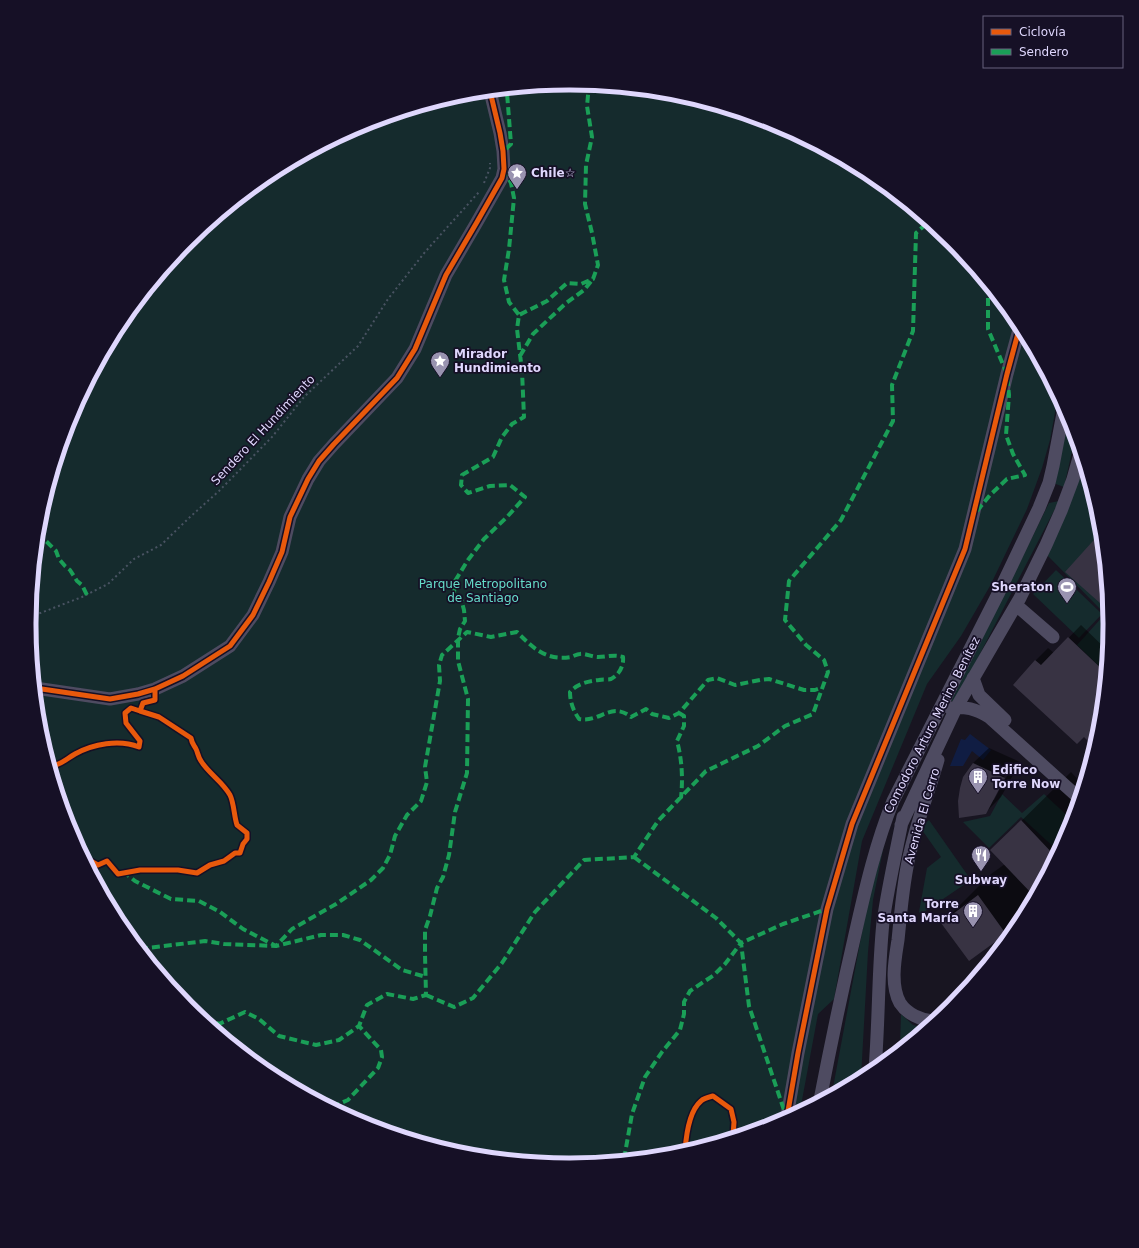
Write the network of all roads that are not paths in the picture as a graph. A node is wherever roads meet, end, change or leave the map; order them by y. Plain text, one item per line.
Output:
1 (491, 96) edge
2 (1018, 335) edge
3 (1062, 420) edge
4 (1078, 462) edge
5 (1016, 605) junction
6 (1053, 637) dead end
7 (973, 678) junction
8 (40, 689) edge
9 (956, 708) junction
10 (937, 713) junction
11 (944, 733) junction
12 (923, 742) junction
13 (1078, 785) edge
14 (1075, 795) edge
15 (901, 825) junction
16 (927, 1020) edge
17 (875, 1061) edge
18 (821, 1094) edge
19 (789, 1110) edge

1 - 8 street
2 - 19 street
3 - 10 street, Comodoro Arturo Merino Benítez
4 - 5 street, Avenida El Cerro
5 - 6 street
5 - 7 street, Avenida El Cerro
7 - 9 street, Avenida El Cerro
7 - 13 street
9 - 10 street
9 - 11 street, Avenida El Cerro
9 - 14 street
10 - 12 street, Comodoro Arturo Merino Benítez
11 - 15 street, Avenida El Cerro
11 - 16 street, Avenida El Cerro
12 - 15 street, Avenida El Cerro
12 - 18 street, Comodoro Arturo Merino Benítez
15 - 17 street, Avenida El Cerro

